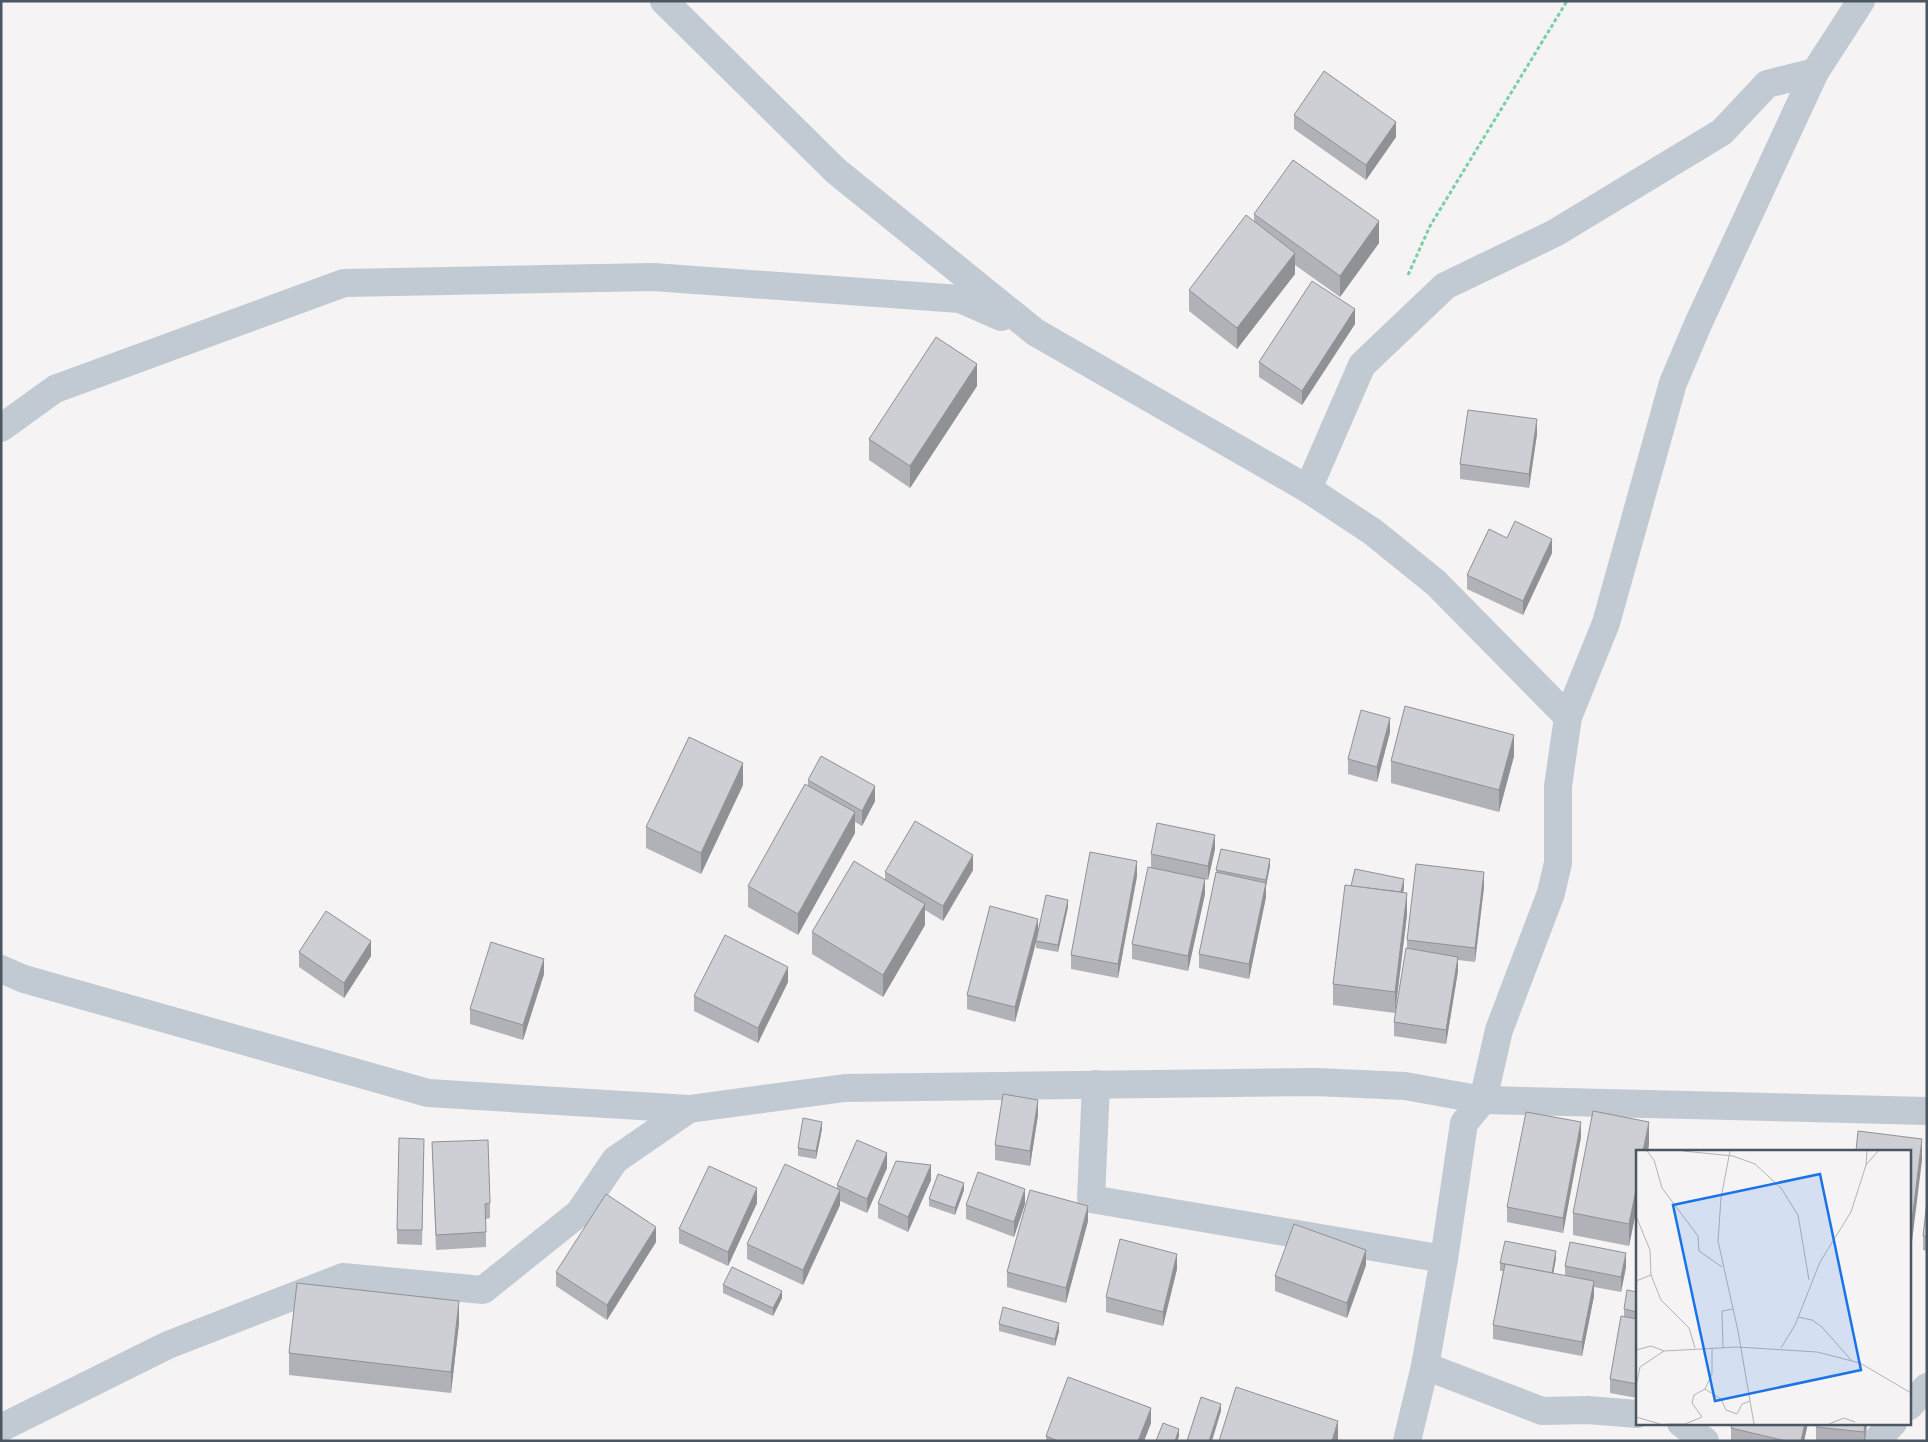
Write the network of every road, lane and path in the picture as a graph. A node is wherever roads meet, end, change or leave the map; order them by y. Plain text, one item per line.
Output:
1 (664, 1) edge
2 (1567, 1) edge
3 (1861, 1) edge
4 (1815, 72) junction
5 (1407, 322) junction
6 (1035, 332) junction
7 (1, 428) edge
8 (1308, 488) junction
9 (1568, 717) junction
10 (1, 969) edge
11 (1096, 1084) junction
12 (1405, 1086) junction
13 (1483, 1100) junction
14 (689, 1109) junction
15 (1927, 1111) edge
16 (1464, 1123) junction
17 (1444, 1259) junction
18 (1425, 1366) junction
19 (1927, 1387) edge
20 (1910, 1405) edge
21 (1636, 1414) edge
22 (1682, 1424) edge
23 (1892, 1424) edge
24 (1, 1428) edge
25 (1407, 1441) edge
26 (1705, 1441) edge
27 (1876, 1441) edge

1 - 6 street
2 - 5 path
3 - 4 street
4 - 5 street
4 - 9 street
5 - 8 street
6 - 7 street
6 - 8 street
8 - 9 street
9 - 13 street
10 - 14 street
11 - 12 street
11 - 14 street
11 - 17 street
12 - 13 street
12 - 16 street
13 - 15 street
13 - 16 street
14 - 24 street
16 - 17 street
17 - 18 street
18 - 21 street
18 - 25 street
19 - 20 street
22 - 26 street
23 - 27 street

